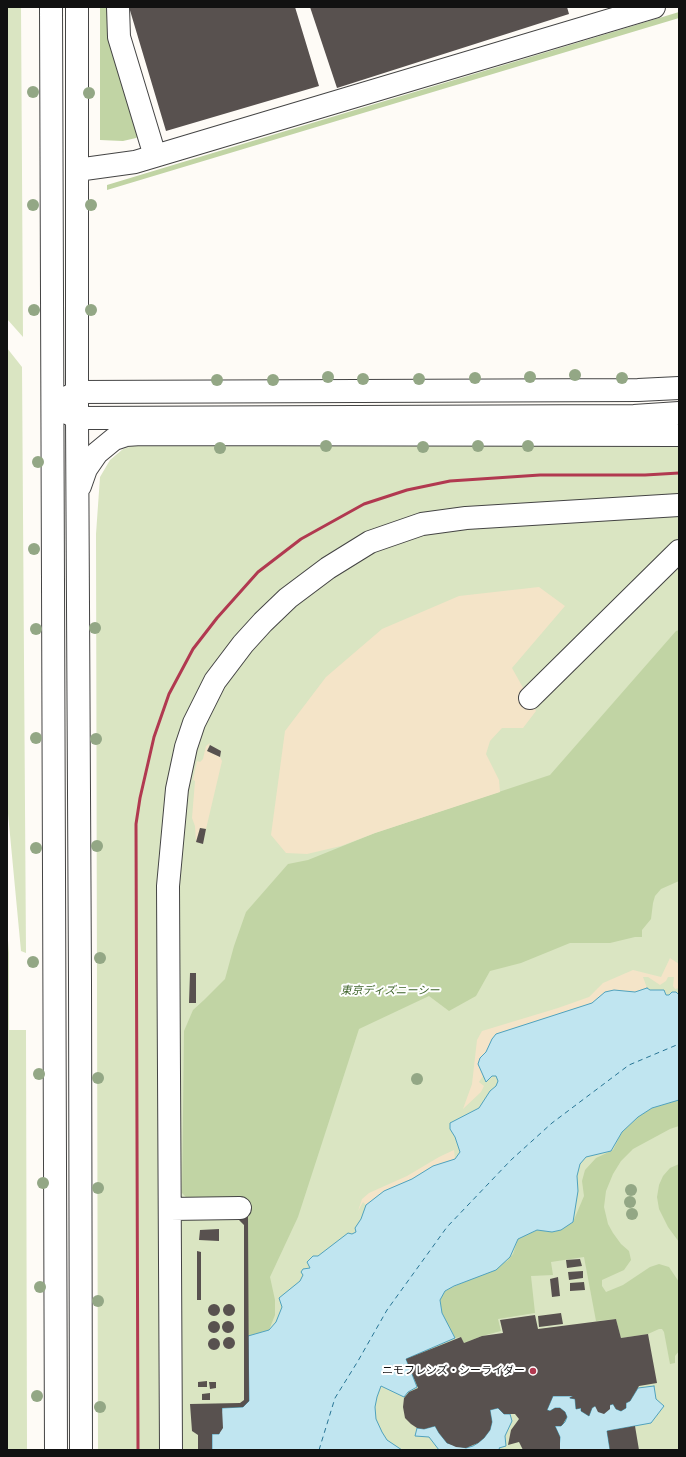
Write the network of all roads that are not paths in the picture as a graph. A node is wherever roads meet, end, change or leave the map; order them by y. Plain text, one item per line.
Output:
1 (51, 7) edge
2 (77, 7) edge
3 (118, 7) edge
4 (654, 7) edge
5 (155, 156) junction
6 (77, 170) junction
7 (679, 388) edge
8 (77, 392) junction
9 (52, 405) junction
10 (679, 413) edge
11 (76, 418) junction
12 (679, 435) edge
13 (77, 497) junction
14 (679, 505) edge
15 (679, 551) edge
16 (530, 698) dead end
17 (240, 1208) dead end
18 (170, 1209) junction
19 (56, 1450) edge
20 (81, 1450) edge
21 (171, 1450) edge

1 - 9 street
2 - 6 street
3 - 5 street
4 - 5 street
5 - 6 street
6 - 8 street
7 - 8 street
8 - 9 street
8 - 11 street
9 - 11 street
9 - 19 street
10 - 11 street
11 - 13 street
12 - 13 street
13 - 20 street
14 - 18 street
15 - 16 street
17 - 18 street
18 - 21 street

